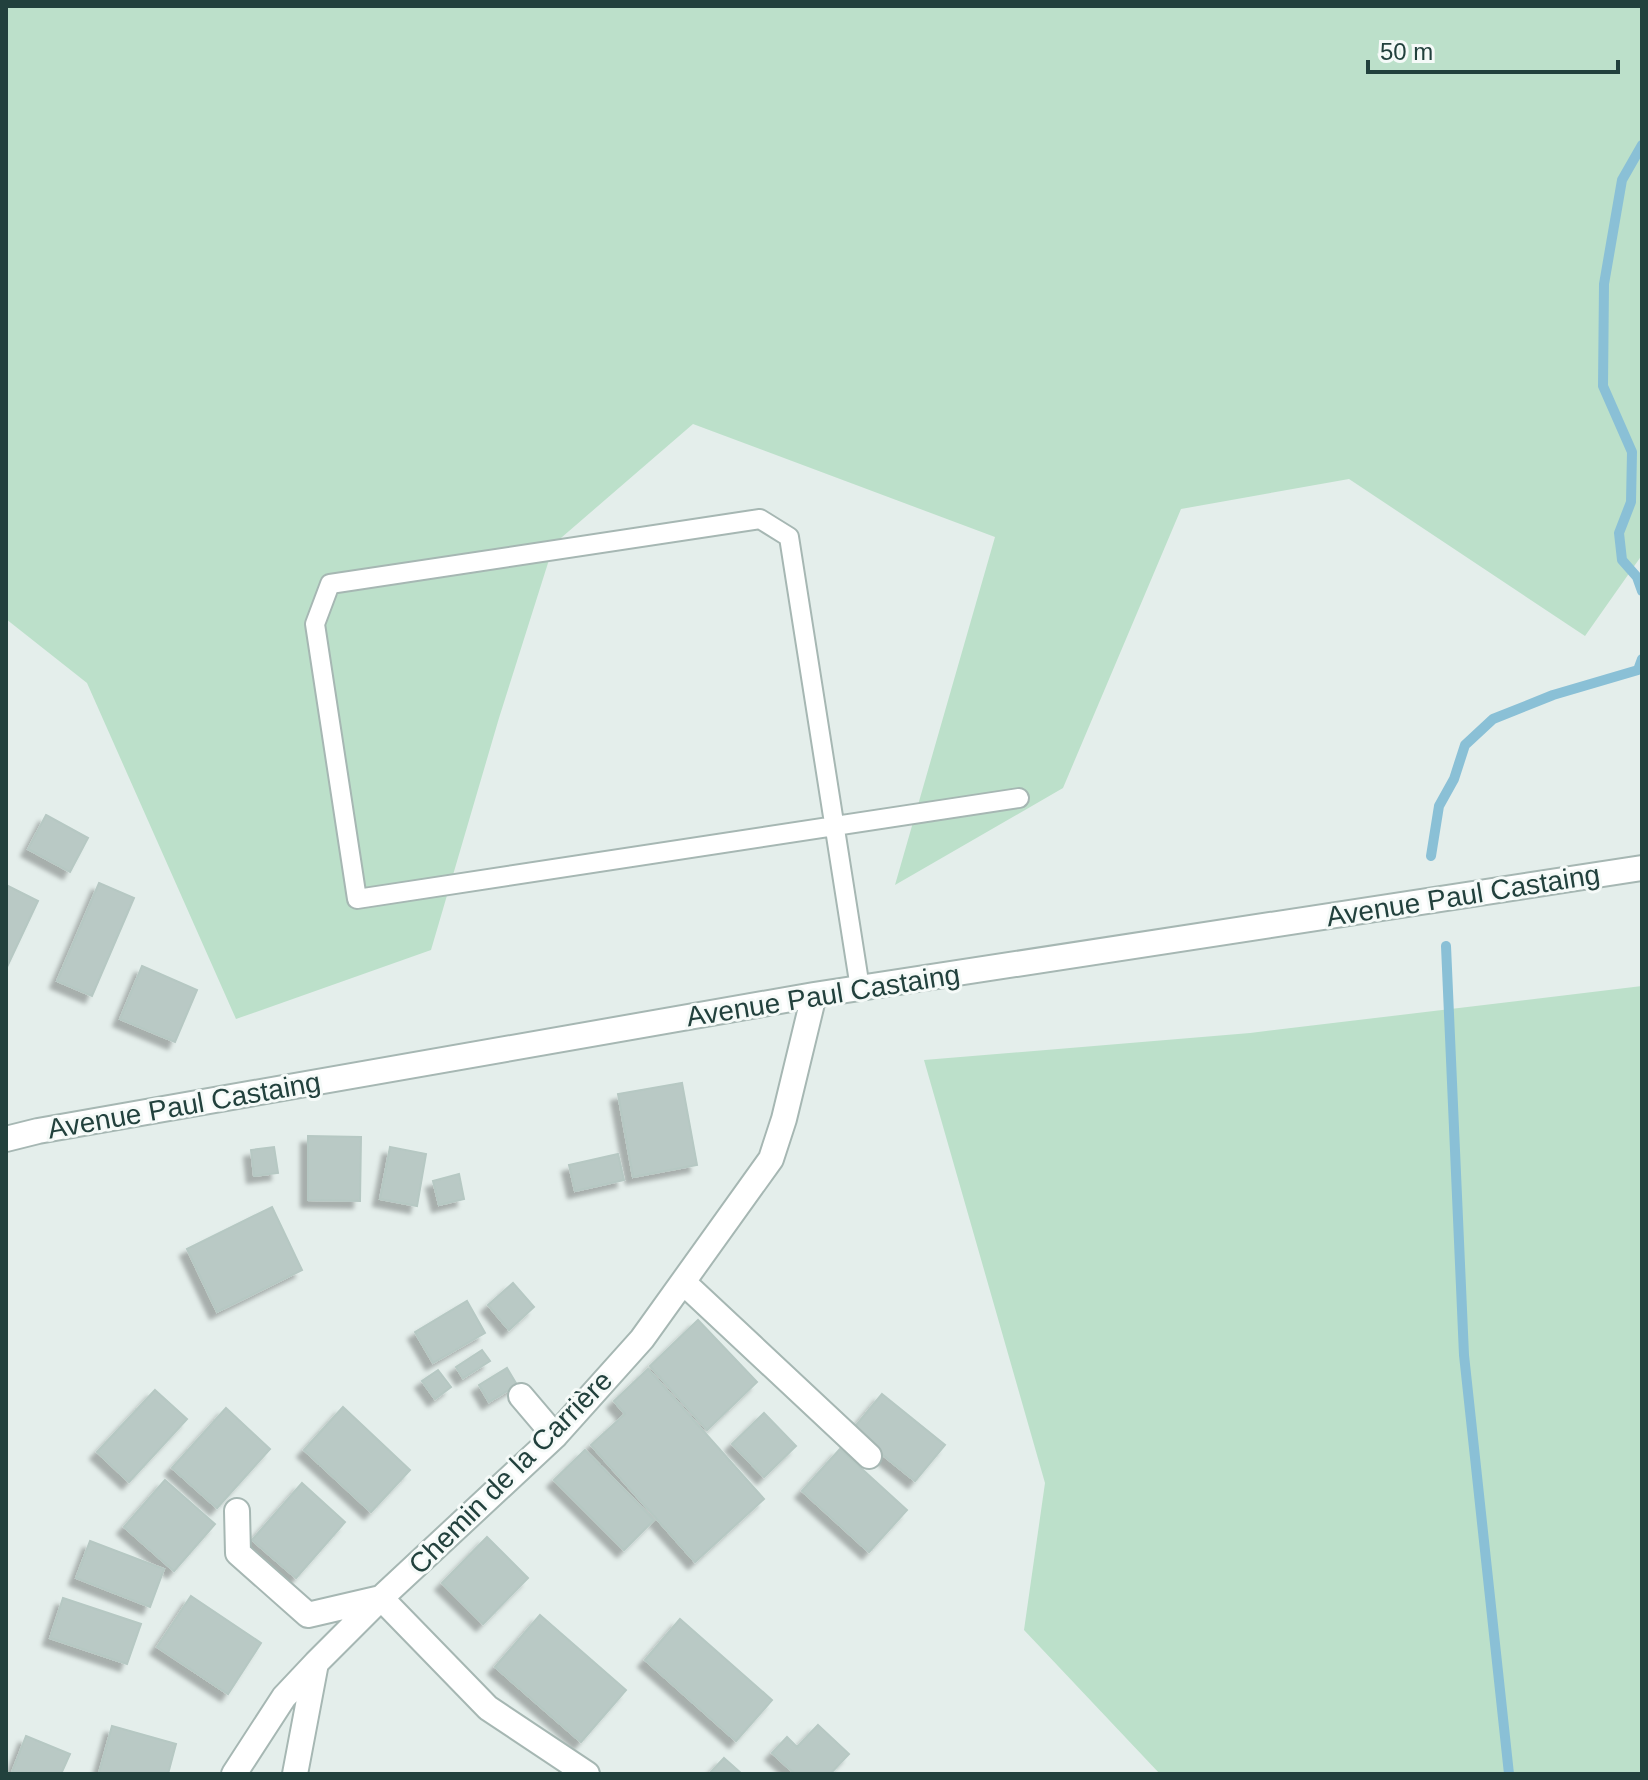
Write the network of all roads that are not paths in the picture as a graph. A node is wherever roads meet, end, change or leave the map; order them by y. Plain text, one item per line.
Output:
1 (1019, 798) dead end
2 (833, 827) junction
3 (1642, 868) edge
4 (860, 988) junction
5 (814, 995) junction
6 (6, 1139) edge
7 (683, 1282) junction
8 (521, 1396) dead end
9 (555, 1436) junction
10 (869, 1456) dead end
11 (237, 1511) dead end
12 (381, 1598) junction
13 (316, 1663) junction
14 (234, 1774) edge
15 (295, 1774) edge
16 (587, 1774) edge

1 - 2 lane
2 - 2 lane
2 - 4 lane
3 - 4 street, Avenue Paul Castaing
4 - 5 street, Avenue Paul Castaing
5 - 6 street, Avenue Paul Castaing
5 - 7 street, Chemin de la Carrière
7 - 9 street, Chemin de la Carrière
7 - 10 street
8 - 9 street
9 - 12 street, Chemin de la Carrière
11 - 12 street
12 - 13 street, Chemin de la Carrière
12 - 16 street
13 - 14 street, Chemin de la Carrière
13 - 15 street

